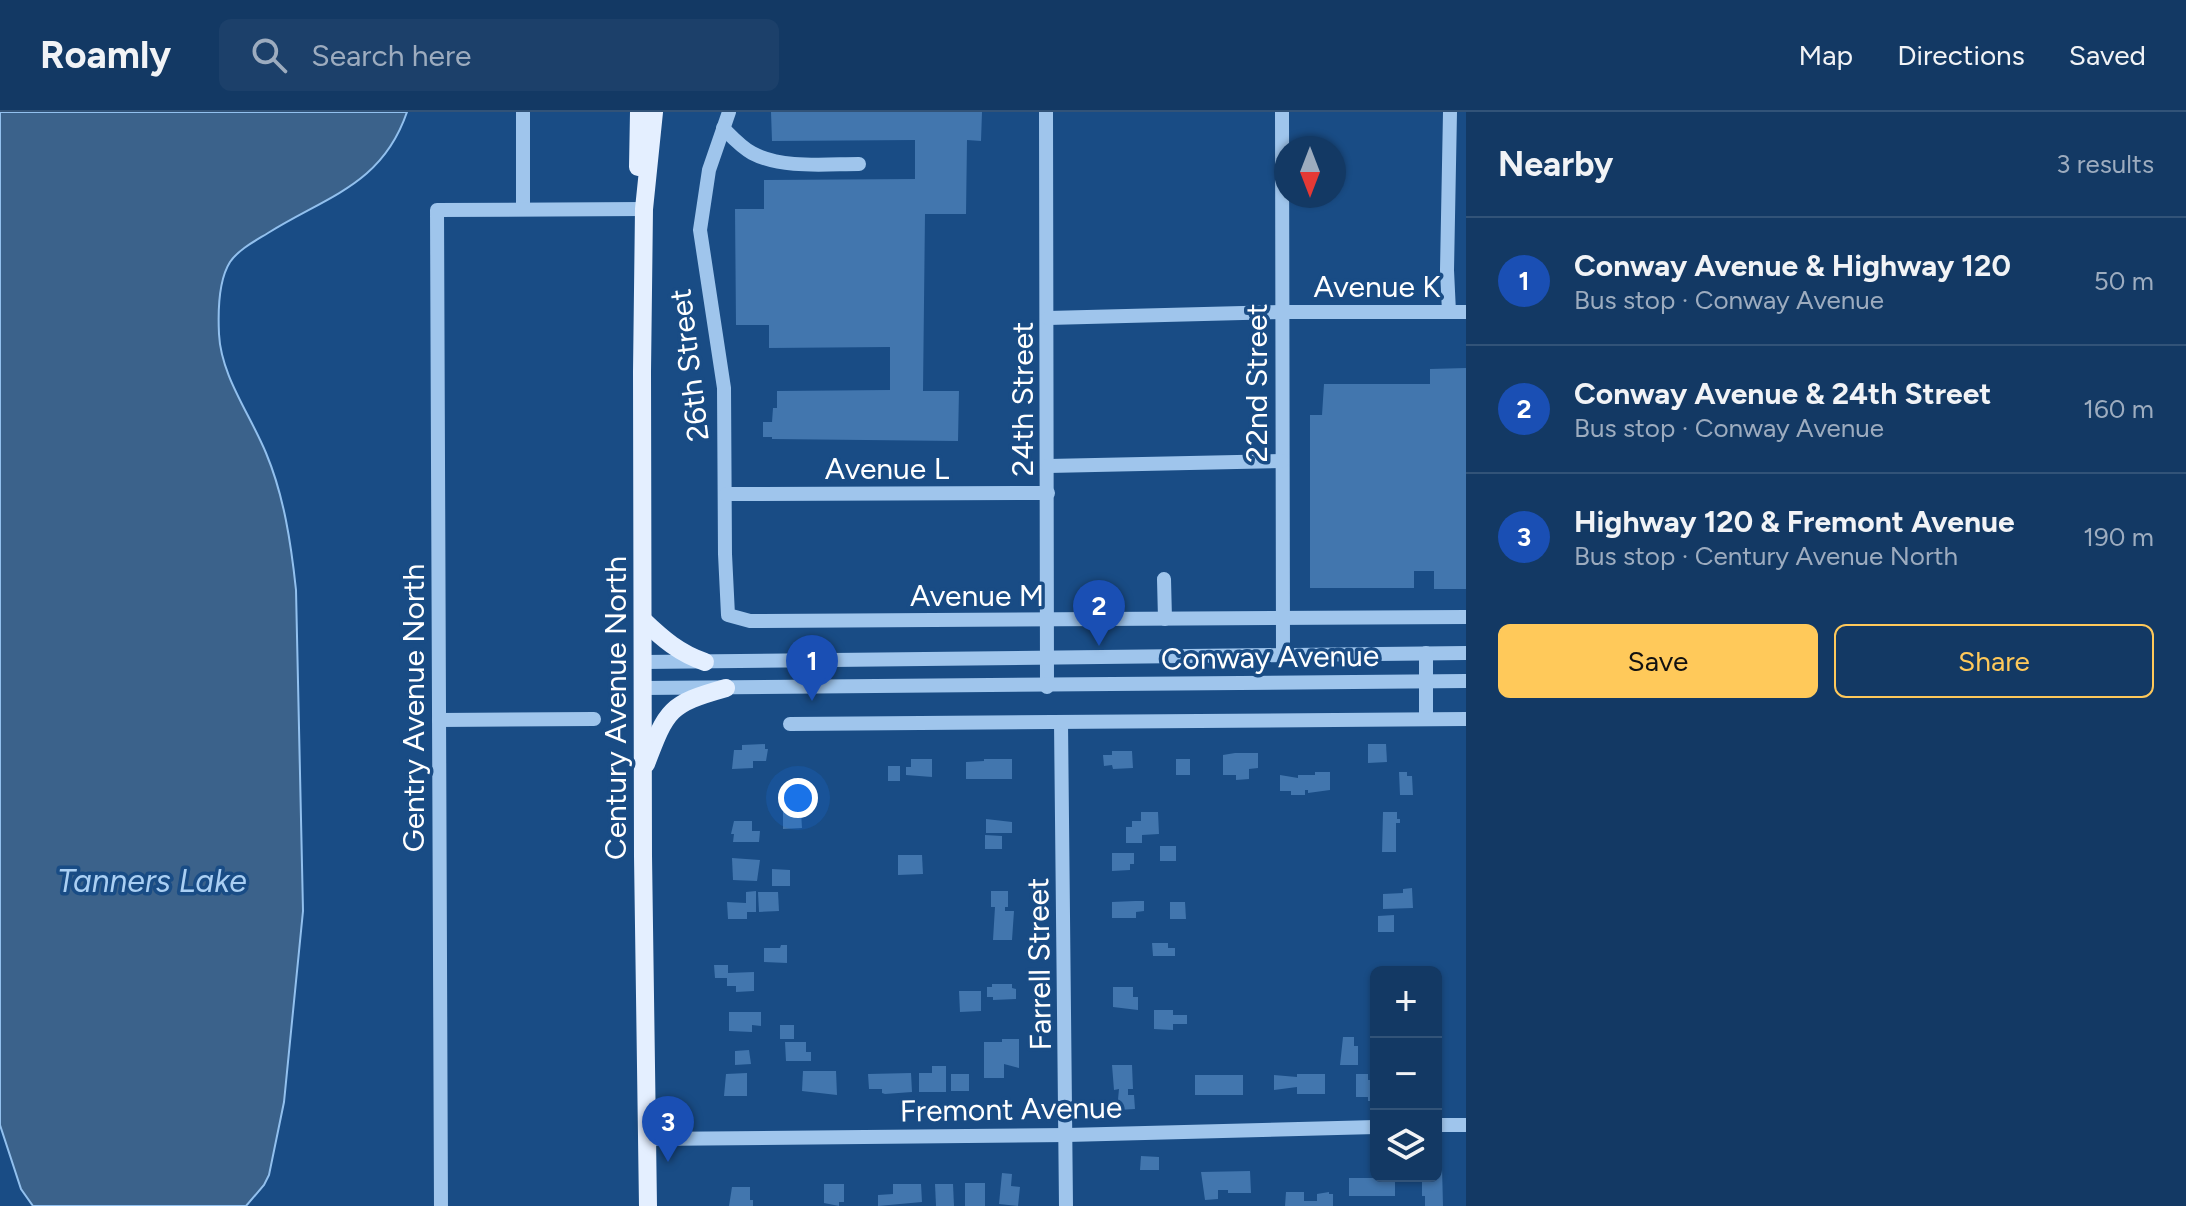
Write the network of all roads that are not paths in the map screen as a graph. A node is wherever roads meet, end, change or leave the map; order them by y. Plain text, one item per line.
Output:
1 (523, 112) edge
2 (639, 112) edge
3 (654, 112) edge
4 (729, 112) edge
5 (1046, 112) edge
6 (1282, 112) edge
7 (1450, 112) edge
8 (723, 128) junction
9 (859, 164) dead end
10 (523, 209) junction
11 (644, 209) junction
12 (1282, 312) junction
13 (1449, 312) junction
14 (1466, 312) edge
15 (1048, 318) junction
16 (1282, 461) junction
17 (1048, 466) junction
18 (1048, 493) junction
19 (726, 494) junction
20 (1164, 579) dead end
21 (728, 615) joint
22 (1281, 617) junction
23 (1466, 617) edge
24 (1165, 619) junction
25 (643, 620) junction
26 (1048, 621) junction
27 (1426, 653) junction
28 (1466, 653) edge
29 (1283, 654) junction
30 (1047, 657) junction
31 (643, 662) junction
32 (705, 662) junction
33 (1426, 681) junction
34 (1466, 681) edge
35 (1047, 687) junction
36 (642, 688) junction
37 (726, 688) junction
38 (594, 719) dead end
39 (1426, 719) junction
40 (1466, 719) edge
41 (439, 720) junction
42 (1061, 722) junction
43 (790, 724) dead end
44 (643, 774) junction
45 (1442, 1125) edge
46 (1466, 1125) edge
47 (1370, 1127) edge
48 (1067, 1135) junction
49 (648, 1139) junction
50 (441, 1206) edge
51 (648, 1206) edge
52 (1066, 1206) edge

1 - 10 street
2 - 11 main road, Century Avenue North
3 - 11 main road, Century Avenue North
4 - 8 street, 26th Street
5 - 15 street, 24th Street
6 - 12 street, 22nd Street
7 - 13 street
8 - 9 street
8 - 19 street, 26th Street
10 - 11 street
10 - 41 street, Gentry Avenue North
11 - 25 main road, Century Avenue North
12 - 13 street, Avenue K
12 - 15 street, Avenue K
12 - 16 street, 22nd Street
13 - 14 street, Avenue K
15 - 17 street, 24th Street
16 - 17 street
16 - 22 street, 22nd Street
17 - 18 street, 24th Street
18 - 19 street, Avenue L
18 - 26 street, 24th Street
19 - 21 street, 26th Street
20 - 24 street
21 - 26 street, Avenue M
22 - 23 street, Avenue M
22 - 24 street, Avenue M
22 - 29 street, 22nd Street
24 - 26 street, Avenue M
25 - 31 main road, Century Avenue North
25 - 32 main road
26 - 30 street, 24th Street
27 - 28 street, Conway Avenue
27 - 29 street, Conway Avenue
27 - 33 street
29 - 30 street, Conway Avenue
30 - 32 street, Conway Avenue
30 - 35 street, 24th Street
31 - 32 street, Conway Avenue
31 - 36 main road, Century Avenue North
33 - 34 street, Conway Avenue
33 - 35 street, Conway Avenue
33 - 39 street
35 - 37 street, Conway Avenue
36 - 37 street, Conway Avenue
36 - 44 main road, Century Avenue North
37 - 44 main road
38 - 41 street
39 - 40 street
39 - 42 street
41 - 50 street, Gentry Avenue North
42 - 43 street
42 - 48 street, Farrell Street
44 - 49 main road, Century Avenue North
45 - 46 street
47 - 48 street, Fremont Avenue
48 - 49 street, Fremont Avenue
48 - 52 street, Farrell Street
49 - 51 main road, Century Avenue North

